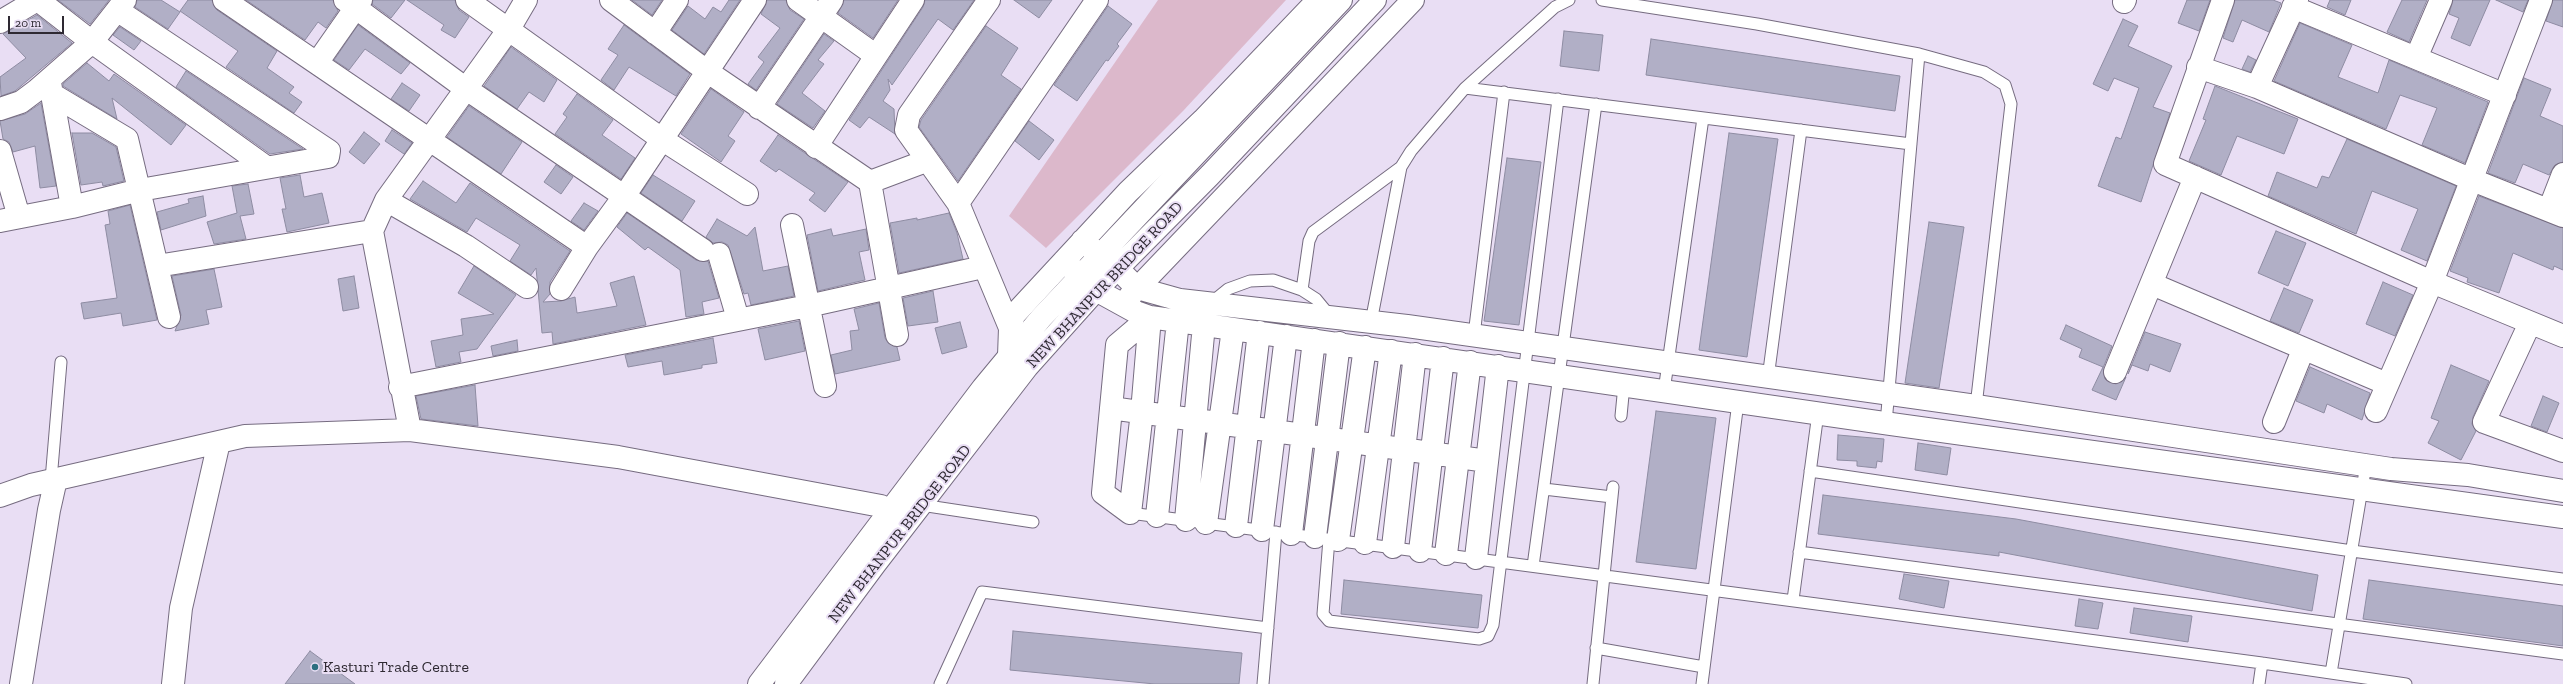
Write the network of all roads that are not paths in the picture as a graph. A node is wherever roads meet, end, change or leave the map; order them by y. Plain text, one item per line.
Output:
1 (38, 0) edge
2 (224, 0) edge
3 (467, 0) edge
4 (526, 0) edge
5 (611, 0) edge
6 (676, 0) edge
7 (755, 0) edge
8 (798, 0) edge
9 (913, 0) edge
10 (989, 0) edge
11 (1097, 0) edge
12 (1318, 0) edge
13 (1341, 0) edge
14 (1375, 0) edge
15 (1413, 0) edge
16 (1570, 0) edge
17 (1602, 0) edge
18 (2223, 0) edge
19 (2441, 0) edge
20 (2542, 0) edge
21 (354, 3) edge
22 (2295, 3) edge
23 (121, 5) edge
24 (826, 8) edge
25 (0, 22) edge
26 (509, 29) junction
27 (655, 33) junction
28 (92, 42) junction
29 (1918, 54) junction
30 (875, 55) junction
31 (2416, 58) junction
32 (317, 64) junction
33 (2198, 67) junction
34 (708, 72) junction
35 (50, 86) junction
36 (2257, 87) junction
37 (465, 88) junction
38 (1466, 88) junction
39 (1504, 92) junction
40 (2505, 95) junction
41 (1558, 99) junction
42 (1596, 104) junction
43 (759, 108) junction
44 (0, 109) edge
45 (1703, 118) junction
46 (1801, 130) junction
47 (663, 140) junction
48 (430, 141) junction
49 (1911, 144) junction
50 (816, 147) junction
51 (0, 151) edge
52 (926, 161) junction
53 (1401, 166) junction
54 (266, 167) junction
55 (2563, 174) edge
56 (2195, 177) junction
57 (2470, 179) junction
58 (870, 182) junction
59 (140, 190) junction
60 (747, 194) dead end
61 (625, 195) junction
62 (386, 200) junction
63 (958, 203) junction
64 (72, 207) junction
65 (2556, 213) edge
66 (10, 219) edge
67 (792, 224) dead end
68 (372, 231) junction
69 (1082, 241) junction
70 (587, 247) junction
71 (1100, 256) junction
72 (1064, 261) junction
73 (157, 266) junction
74 (984, 267) junction
75 (1118, 269) junction
76 (2432, 282) junction
77 (1088, 283) junction
78 (2152, 284) junction
79 (527, 287) dead end
80 (888, 287) junction
81 (561, 288) dead end
82 (1137, 288) junction
83 (1302, 290) junction
84 (1210, 303) junction
85 (1122, 305) junction
86 (808, 306) junction
87 (1331, 316) junction
88 (169, 317) dead end
89 (1150, 317) junction
90 (738, 319) junction
91 (1178, 320) junction
92 (1371, 322) junction
93 (2530, 323) junction
94 (1204, 324) junction
95 (1010, 328) junction
96 (1234, 329) junction
97 (1260, 332) junction
98 (897, 335) dead end
99 (1474, 335) junction
100 (1286, 336) junction
101 (2563, 336) edge
102 (1314, 340) junction
103 (1338, 343) junction
104 (1528, 343) junction
105 (1365, 347) junction
106 (1563, 348) junction
107 (2303, 350) junction
108 (1391, 351) junction
109 (1414, 354) junction
110 (1009, 356) junction
111 (1443, 358) junction
112 (62, 362) dead end
113 (1470, 362) junction
114 (1668, 363) junction
115 (1498, 366) junction
116 (1524, 370) junction
117 (2115, 372) dead end
118 (1559, 375) junction
119 (1768, 378) junction
120 (2387, 384) junction
121 (1624, 385) junction
122 (825, 386) dead end
123 (400, 387) junction
124 (1664, 391) junction
125 (1889, 395) junction
126 (1738, 402) junction
127 (1976, 406) junction
128 (1111, 408) junction
129 (2376, 411) dead end
130 (1142, 412) junction
131 (1818, 413) junction
132 (1168, 416) junction
133 (1621, 416) dead end
134 (1195, 419) junction
135 (2274, 422) dead end
136 (1220, 423) junction
137 (1886, 423) junction
138 (1248, 427) junction
139 (410, 430) junction
140 (1274, 431) junction
141 (1303, 435) junction
142 (1327, 438) junction
143 (219, 442) junction
144 (1352, 442) junction
145 (1379, 446) junction
146 (1404, 450) junction
147 (2563, 451) edge
148 (1432, 454) junction
149 (1458, 458) junction
150 (1487, 462) junction
151 (2361, 464) junction
152 (1810, 471) junction
153 (53, 480) junction
154 (1544, 489) junction
155 (2355, 489) junction
156 (2563, 491) edge
157 (0, 496) edge
158 (921, 505) junction
159 (890, 512) junction
160 (1130, 513) junction
161 (1157, 516) junction
162 (2563, 517) edge
163 (1196, 521) junction
164 (1033, 522) dead end
165 (1236, 526) junction
166 (1276, 532) junction
167 (1327, 538) junction
168 (1365, 544) junction
169 (1393, 547) junction
170 (1420, 551) junction
171 (2352, 551) junction
172 (1799, 552) junction
173 (1446, 554) junction
174 (1476, 558) junction
175 (1500, 561) junction
176 (1534, 566) junction
177 (1604, 575) junction
178 (2563, 579) edge
179 (1714, 590) junction
180 (1793, 600) junction
181 (2340, 625) junction
182 (1268, 628) junction
183 (1596, 648) junction
184 (2563, 654) edge
185 (2262, 663) junction
186 (1704, 667) junction
187 (2331, 673) junction
188 (21, 684) edge
189 (173, 684) edge
190 (760, 684) edge
191 (786, 684) edge
192 (940, 684) edge
193 (1263, 684) edge
194 (1592, 684) edge
195 (1702, 684) edge
196 (2259, 684) edge
197 (2406, 684) edge

1 - 25 street
1 - 28 street
2 - 32 street
3 - 26 street
4 - 26 street
5 - 27 street
6 - 27 street
7 - 34 street
8 - 24 street
9 - 30 street
10 - 52 street
11 - 63 street
12 - 69 street
13 - 71 street, NEW BHANPUR BRIDGE ROAD
14 - 75 street, NEW BHANPUR BRIDGE ROAD
15 - 82 street
16 - 38 lane
17 - 29 lane
18 - 33 street
19 - 31 street
20 - 40 street
21 - 32 street
21 - 37 street
22 - 31 street
22 - 36 street
23 - 28 street
23 - 54 street
24 - 30 street
24 - 43 street
26 - 37 street
26 - 47 street
27 - 34 street
28 - 35 street
28 - 54 street
29 - 49 lane
29 - 127 lane
30 - 50 street
31 - 40 street
32 - 48 street
33 - 36 street
33 - 56 street
34 - 43 street
34 - 47 street
35 - 44 street
35 - 59 street
35 - 64 street
36 - 57 street
37 - 48 street
37 - 61 street
38 - 39 lane
38 - 53 lane
39 - 41 lane
39 - 99 lane
40 - 57 street
41 - 42 lane
41 - 104 lane
42 - 45 lane
42 - 106 lane
43 - 50 street
45 - 46 lane
45 - 114 lane
46 - 49 lane
46 - 119 lane
47 - 60 street
47 - 61 street
48 - 62 street
48 - 70 street
49 - 125 lane
50 - 58 street
51 - 66 street
52 - 58 street
52 - 63 street
53 - 83 lane
53 - 92 lane
54 - 59 street
55 - 65 street
56 - 76 street
56 - 78 street
57 - 65 street
57 - 76 street
58 - 80 street
59 - 64 street
59 - 73 street
61 - 70 street
61 - 90 street
62 - 68 street
62 - 79 street
63 - 74 street
64 - 66 street
67 - 86 street
68 - 73 street
68 - 123 street
69 - 71 street
69 - 72 street
70 - 81 street
71 - 75 street
71 - 77 street, NEW BHANPUR BRIDGE ROAD
72 - 77 street
72 - 95 street
73 - 88 street
74 - 80 street
74 - 95 street
75 - 77 street, NEW BHANPUR BRIDGE ROAD
75 - 82 street
76 - 93 street
76 - 120 street
77 - 85 street
77 - 110 street, NEW BHANPUR BRIDGE ROAD
77 - 158 street, NEW BHANPUR BRIDGE ROAD
78 - 107 street
78 - 117 street
80 - 86 street
80 - 98 street
82 - 84 street
82 - 85 street
83 - 84 lane
83 - 87 lane
84 - 87 street
85 - 89 street
86 - 90 street
86 - 122 street
87 - 92 street
89 - 91 street
89 - 128 street
89 - 130 street
90 - 123 street
91 - 94 street
91 - 132 street
92 - 99 street
93 - 101 street
93 - 147 street
94 - 96 street
94 - 134 street
95 - 110 street
96 - 97 street
96 - 136 street
97 - 100 street
97 - 138 street
99 - 104 street
100 - 102 street
100 - 140 street
102 - 103 street
102 - 141 street
103 - 105 street
103 - 142 street
104 - 106 street
104 - 116 lane
105 - 108 street
105 - 144 street
106 - 114 street
106 - 118 lane
107 - 120 street
107 - 135 street
108 - 109 street
108 - 145 street
109 - 111 street
109 - 146 street
110 - 159 street, NEW BHANPUR BRIDGE ROAD
111 - 113 street
111 - 148 street
112 - 153 lane
113 - 115 street
113 - 149 street
114 - 119 street
114 - 124 lane
115 - 116 street
115 - 150 street
116 - 118 street
116 - 175 lane
118 - 121 street
118 - 154 lane
119 - 125 street
120 - 129 street
121 - 124 street
121 - 133 lane
123 - 139 street
124 - 126 street
125 - 127 street
125 - 137 lane
126 - 131 street
126 - 179 lane
127 - 151 street
128 - 130 street
128 - 160 street
130 - 132 street
130 - 160 street
131 - 137 street
131 - 152 lane
132 - 134 street
132 - 161 street
134 - 136 street
134 - 163 street
136 - 138 street
136 - 163 street
137 - 155 street
138 - 140 street
138 - 165 street
139 - 143 street
139 - 159 street
140 - 141 street
140 - 166 street
141 - 142 street
141 - 166 street
142 - 144 street
142 - 167 street
143 - 153 street
143 - 189 street
144 - 145 street
144 - 167 street
145 - 146 street
145 - 168 street
146 - 148 street
146 - 169 street
148 - 149 street
148 - 170 street
149 - 150 street
149 - 173 street
150 - 174 street
151 - 155 street
151 - 156 street
152 - 171 lane
152 - 172 lane
153 - 157 street
153 - 188 street
154 - 176 lane
154 - 177 lane
155 - 162 street
155 - 171 lane
158 - 164 lane
158 - 191 street, NEW BHANPUR BRIDGE ROAD
159 - 190 street, NEW BHANPUR BRIDGE ROAD
160 - 161 lane
161 - 163 lane
163 - 165 lane
165 - 166 lane
166 - 167 lane
166 - 182 lane
167 - 168 lane
167 - 175 lane
168 - 169 lane
169 - 170 lane
170 - 173 lane
171 - 178 lane
171 - 181 lane
172 - 180 lane
172 - 181 lane
173 - 174 lane
174 - 175 lane
175 - 176 lane
176 - 177 lane
177 - 179 lane
177 - 183 lane
179 - 180 lane
179 - 186 lane
180 - 185 lane
181 - 184 lane
181 - 187 lane
182 - 192 lane
182 - 193 lane
183 - 186 lane
183 - 194 lane
185 - 187 lane
185 - 196 lane
186 - 195 lane
187 - 197 lane

